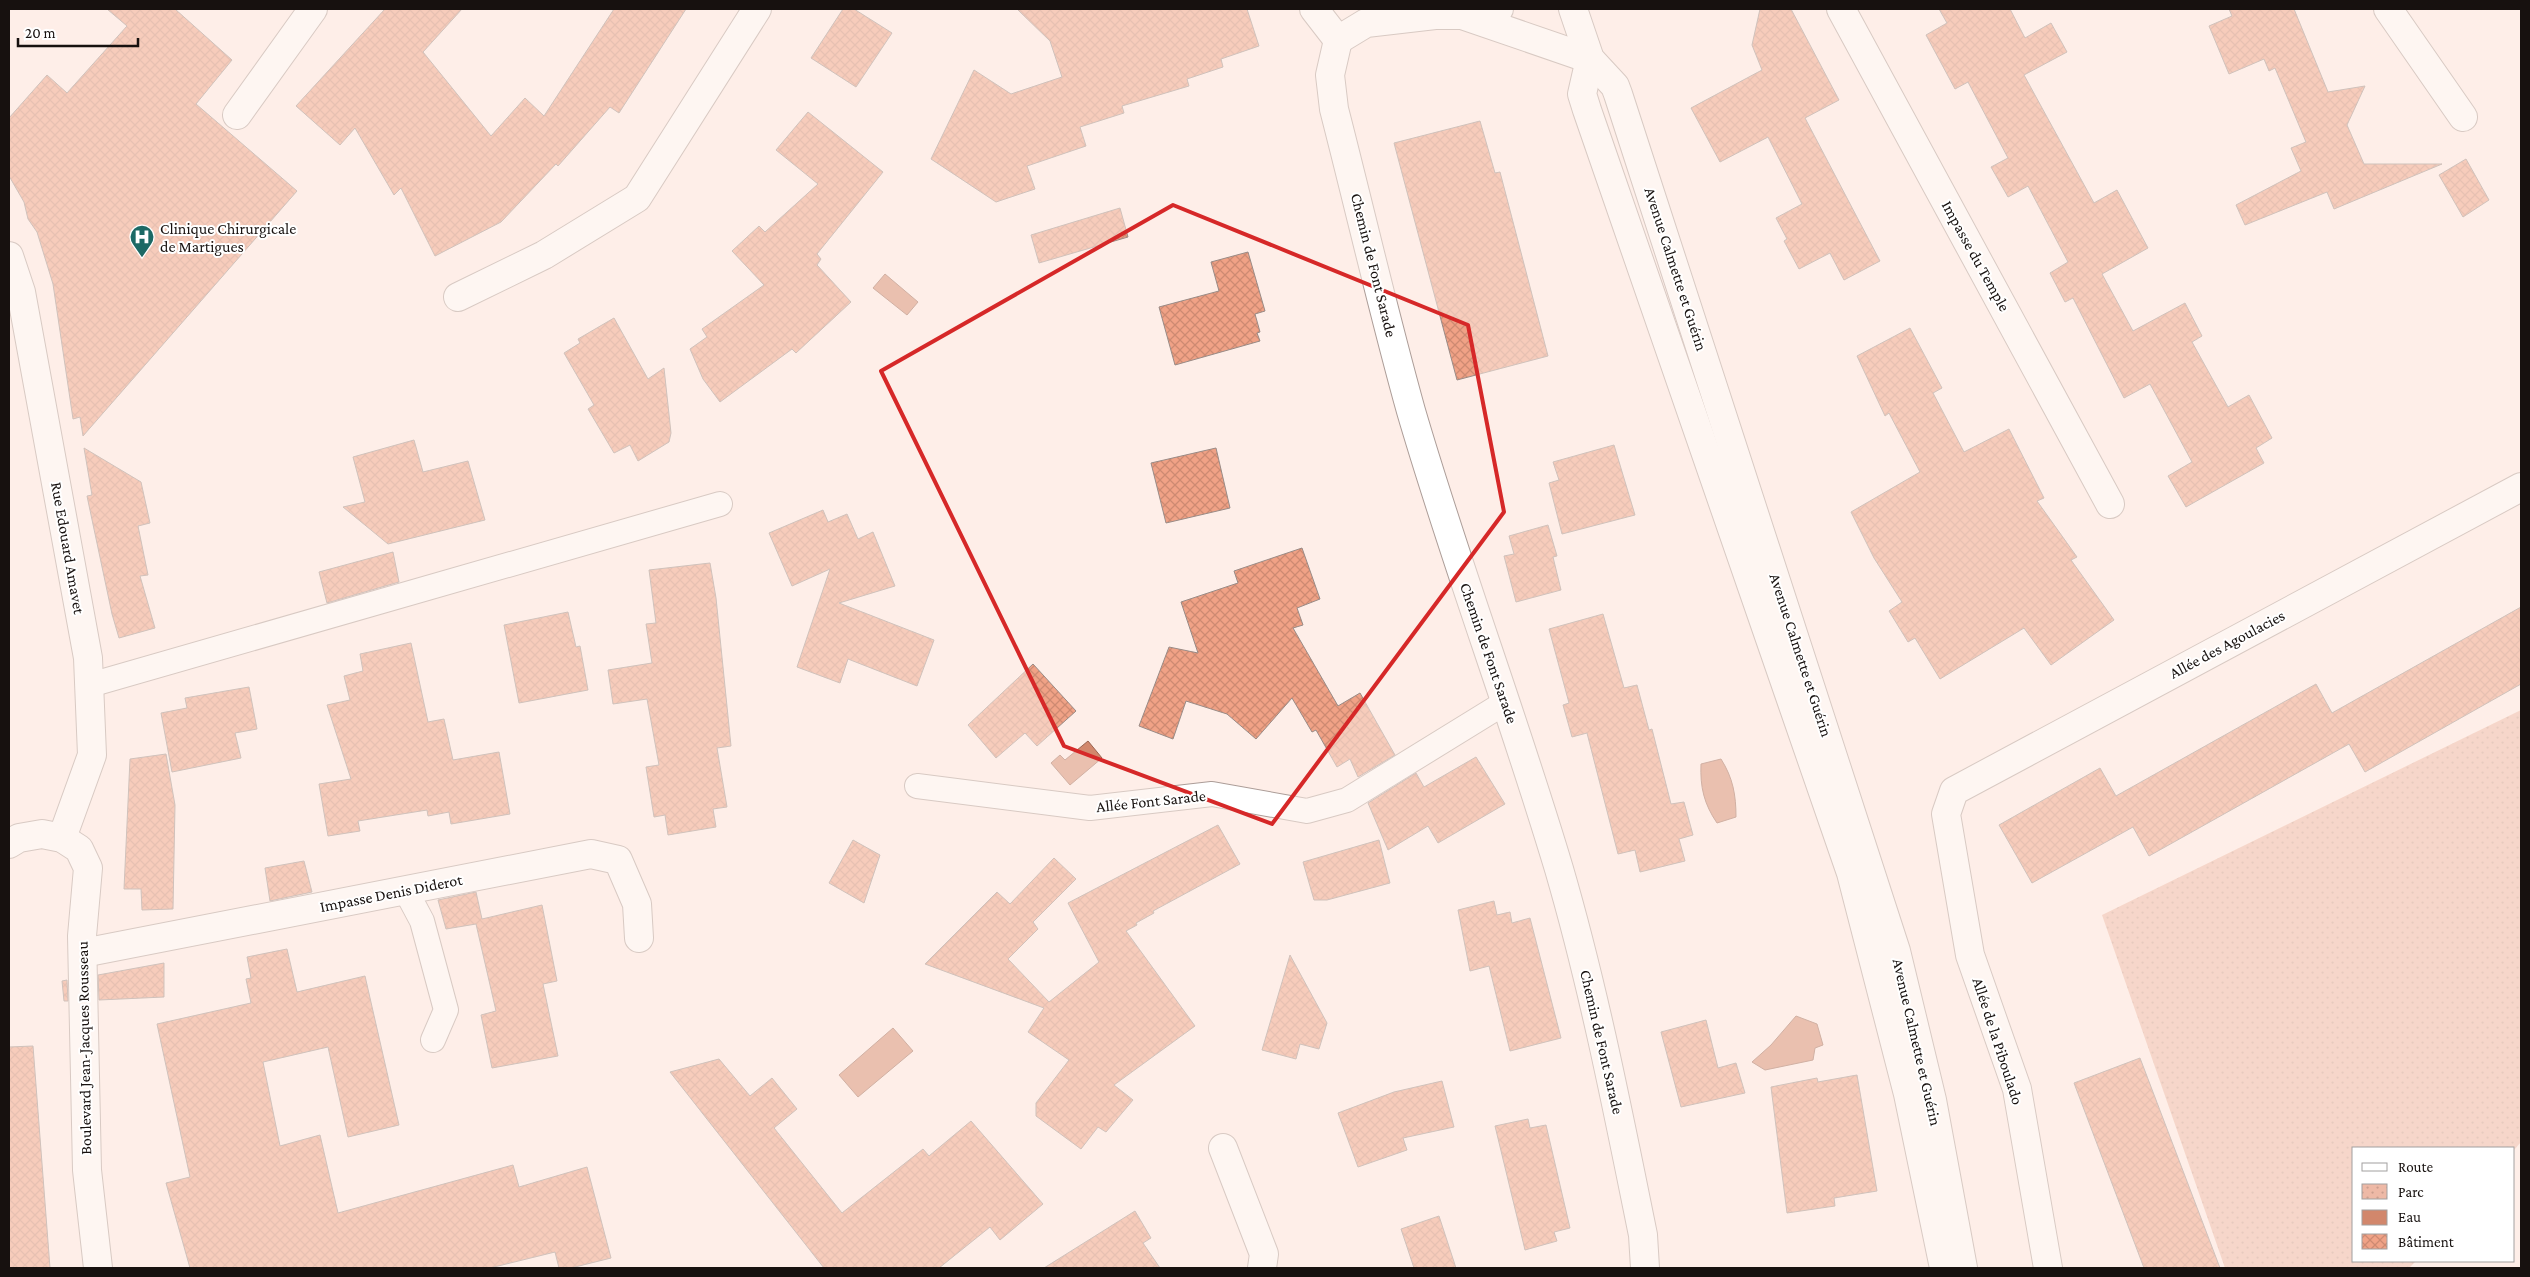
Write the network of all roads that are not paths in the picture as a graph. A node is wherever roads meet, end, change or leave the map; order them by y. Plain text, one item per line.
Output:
1 (313, 9) edge
2 (757, 9) edge
3 (1314, 9) edge
4 (1499, 9) edge
5 (1574, 9) edge
6 (1841, 9) edge
7 (2388, 9) edge
8 (1464, 12) edge
9 (1338, 40) junction
10 (1590, 59) junction
11 (237, 115) dead end
12 (2463, 117) dead end
13 (9, 256) edge
14 (458, 297) dead end
15 (2521, 487) edge
16 (720, 504) dead end
17 (2110, 504) dead end
18 (90, 685) junction
19 (1506, 702) junction
20 (917, 786) dead end
21 (1946, 814) joint
22 (62, 838) junction
23 (9, 844) edge
24 (406, 890) junction
25 (639, 938) dead end
26 (83, 953) junction
27 (433, 1040) dead end
28 (1223, 1148) dead end
29 (98, 1268) edge
30 (1262, 1268) edge
31 (1645, 1268) edge
32 (1944, 1268) edge
33 (1963, 1268) edge
34 (2048, 1268) edge

1 - 11 street
2 - 14 street
3 - 9 street
4 - 8 street
5 - 10 street, Avenue Calmette et Guérin
6 - 17 street, Impasse du Temple
7 - 12 street
8 - 9 street
8 - 10 street
9 - 19 street, Chemin de Font Sarade
10 - 32 street, Avenue Calmette et Guérin
10 - 33 street, Avenue Calmette et Guérin
13 - 18 street, Rue Edouard Amavet
15 - 21 street, Allée des Agoulacies
16 - 18 lane
18 - 22 street, Rue Edouard Amavet
19 - 20 lane, Allée Font Sarade
19 - 31 street, Chemin de Font Sarade
21 - 34 street, Allée de la Piboulado
22 - 23 street
22 - 26 street, Boulevard Jean-Jacques Rousseau
24 - 25 street, Impasse Denis Diderot
24 - 26 street, Impasse Denis Diderot
24 - 27 lane
26 - 29 street, Boulevard Jean-Jacques Rousseau
28 - 30 street

